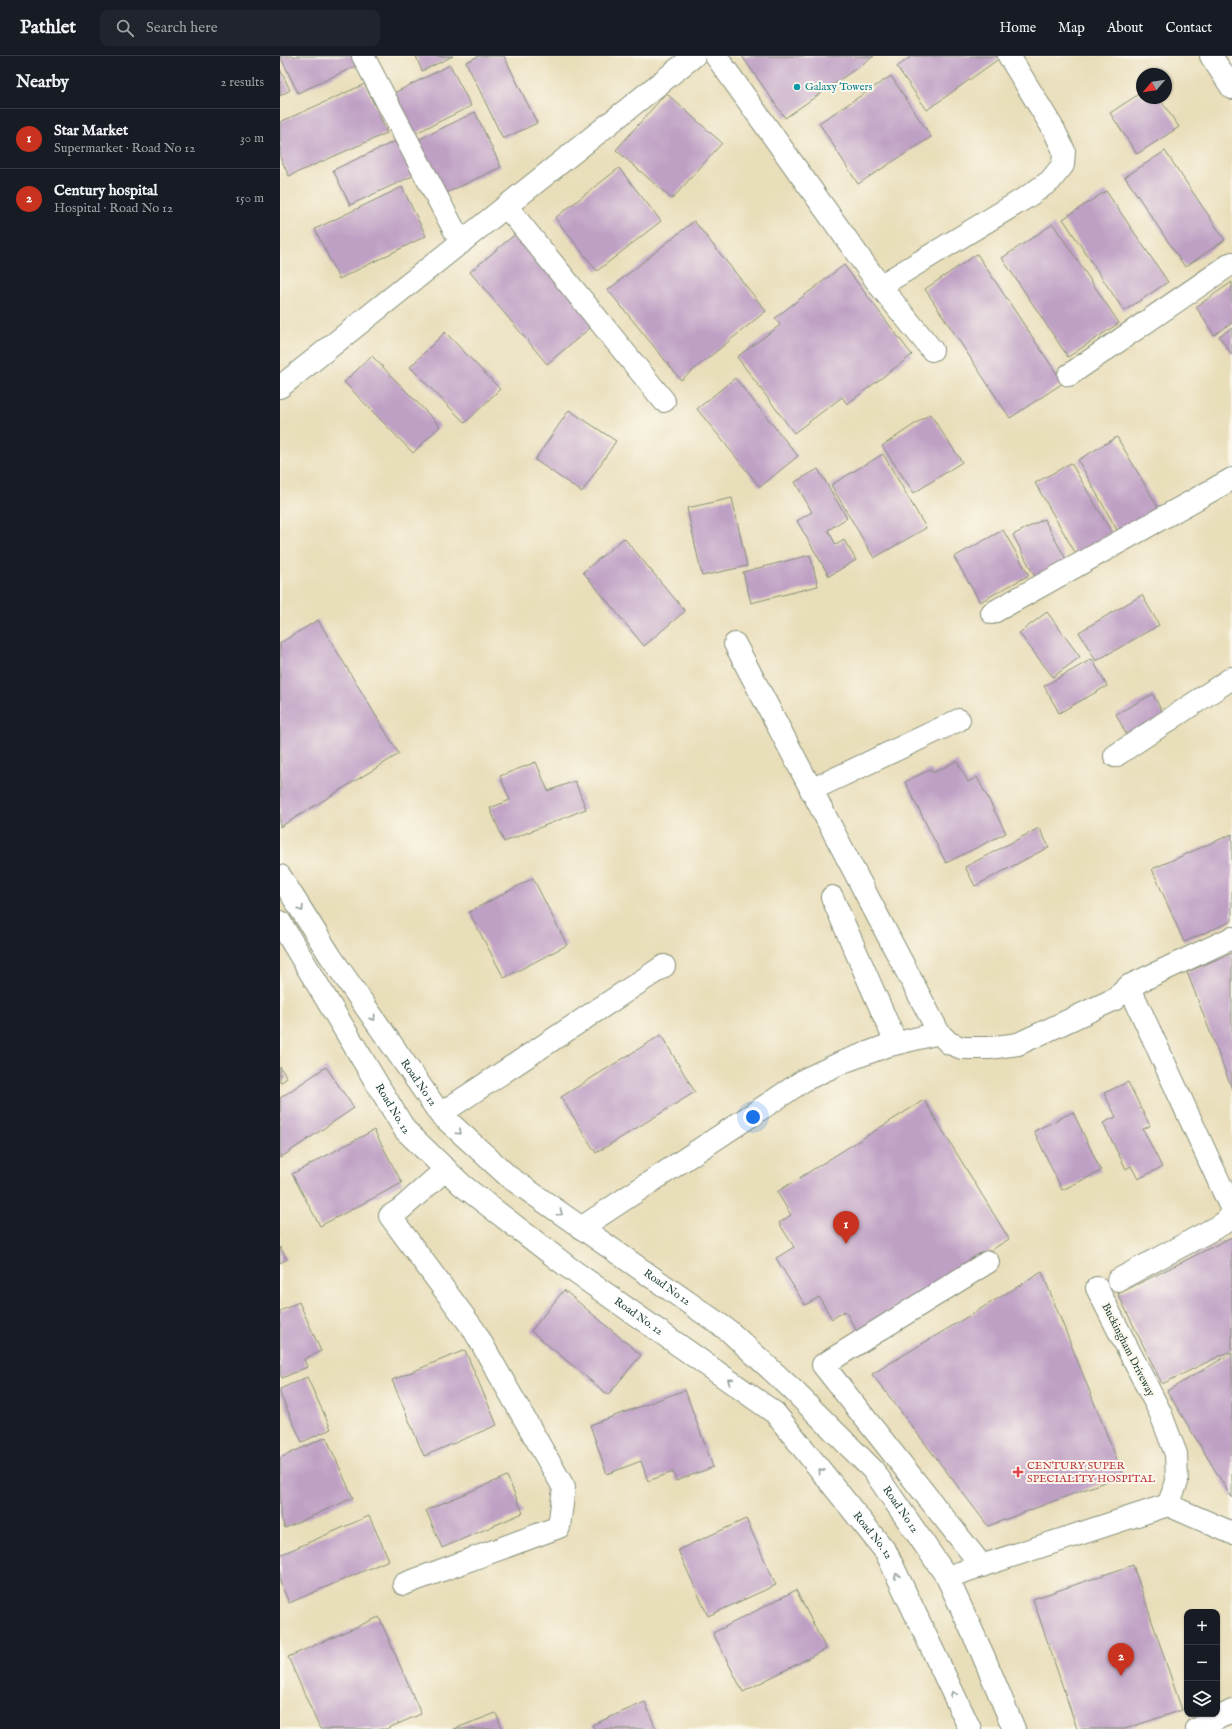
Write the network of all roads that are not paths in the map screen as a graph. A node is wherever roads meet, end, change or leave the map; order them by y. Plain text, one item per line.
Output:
1 (363, 56) edge
2 (694, 56) edge
3 (716, 56) edge
4 (1009, 56) edge
5 (1211, 56) edge
6 (1232, 88) edge
7 (506, 206) junction
8 (461, 243) junction
9 (1232, 263) edge
10 (880, 286) junction
11 (932, 350) dead end
12 (1069, 375) dead end
13 (280, 387) edge
14 (664, 401) dead end
15 (1232, 479) edge
16 (992, 613) dead end
17 (735, 644) dead end
18 (1232, 678) edge
19 (959, 720) dead end
20 (1115, 756) dead end
21 (811, 790) junction
22 (280, 876) edge
23 (832, 897) dead end
24 (280, 922) edge
25 (1232, 938) edge
26 (664, 966) dead end
27 (1129, 986) junction
28 (938, 1033) junction
29 (896, 1043) junction
30 (440, 1114) junction
31 (446, 1169) junction
32 (581, 1228) junction
33 (988, 1262) dead end
34 (1118, 1280) dead end
35 (1097, 1288) dead end
36 (1168, 1505) junction
37 (1232, 1533) edge
38 (982, 1566) junction
39 (947, 1577) junction
40 (404, 1584) dead end
41 (1232, 1710) edge
42 (970, 1729) edge
43 (1014, 1729) edge
44 (1197, 1729) edge

1 - 8 street
2 - 7 street
3 - 10 street
4 - 10 street
5 - 6 street
7 - 8 street
7 - 14 street
8 - 13 street
9 - 12 street
10 - 11 street
15 - 16 street
17 - 21 street
18 - 20 street
19 - 21 street
21 - 28 street
22 -> 30 street, Road No 12
23 - 29 street
24 - 31 street, Road No. 12
25 - 27 street
26 - 30 street
27 - 28 street
27 - 34 street
28 - 29 street
29 - 32 street
30 -> 32 street, Road No 12
31 - 40 street
42 -> 31 street, Road No. 12
32 - 39 street, Road No 12
33 - 38 street
35 - 36 street, Buckingham Driveway
36 - 37 street
36 - 38 street
38 - 39 street
39 - 43 street, Road No 12
41 - 44 street

